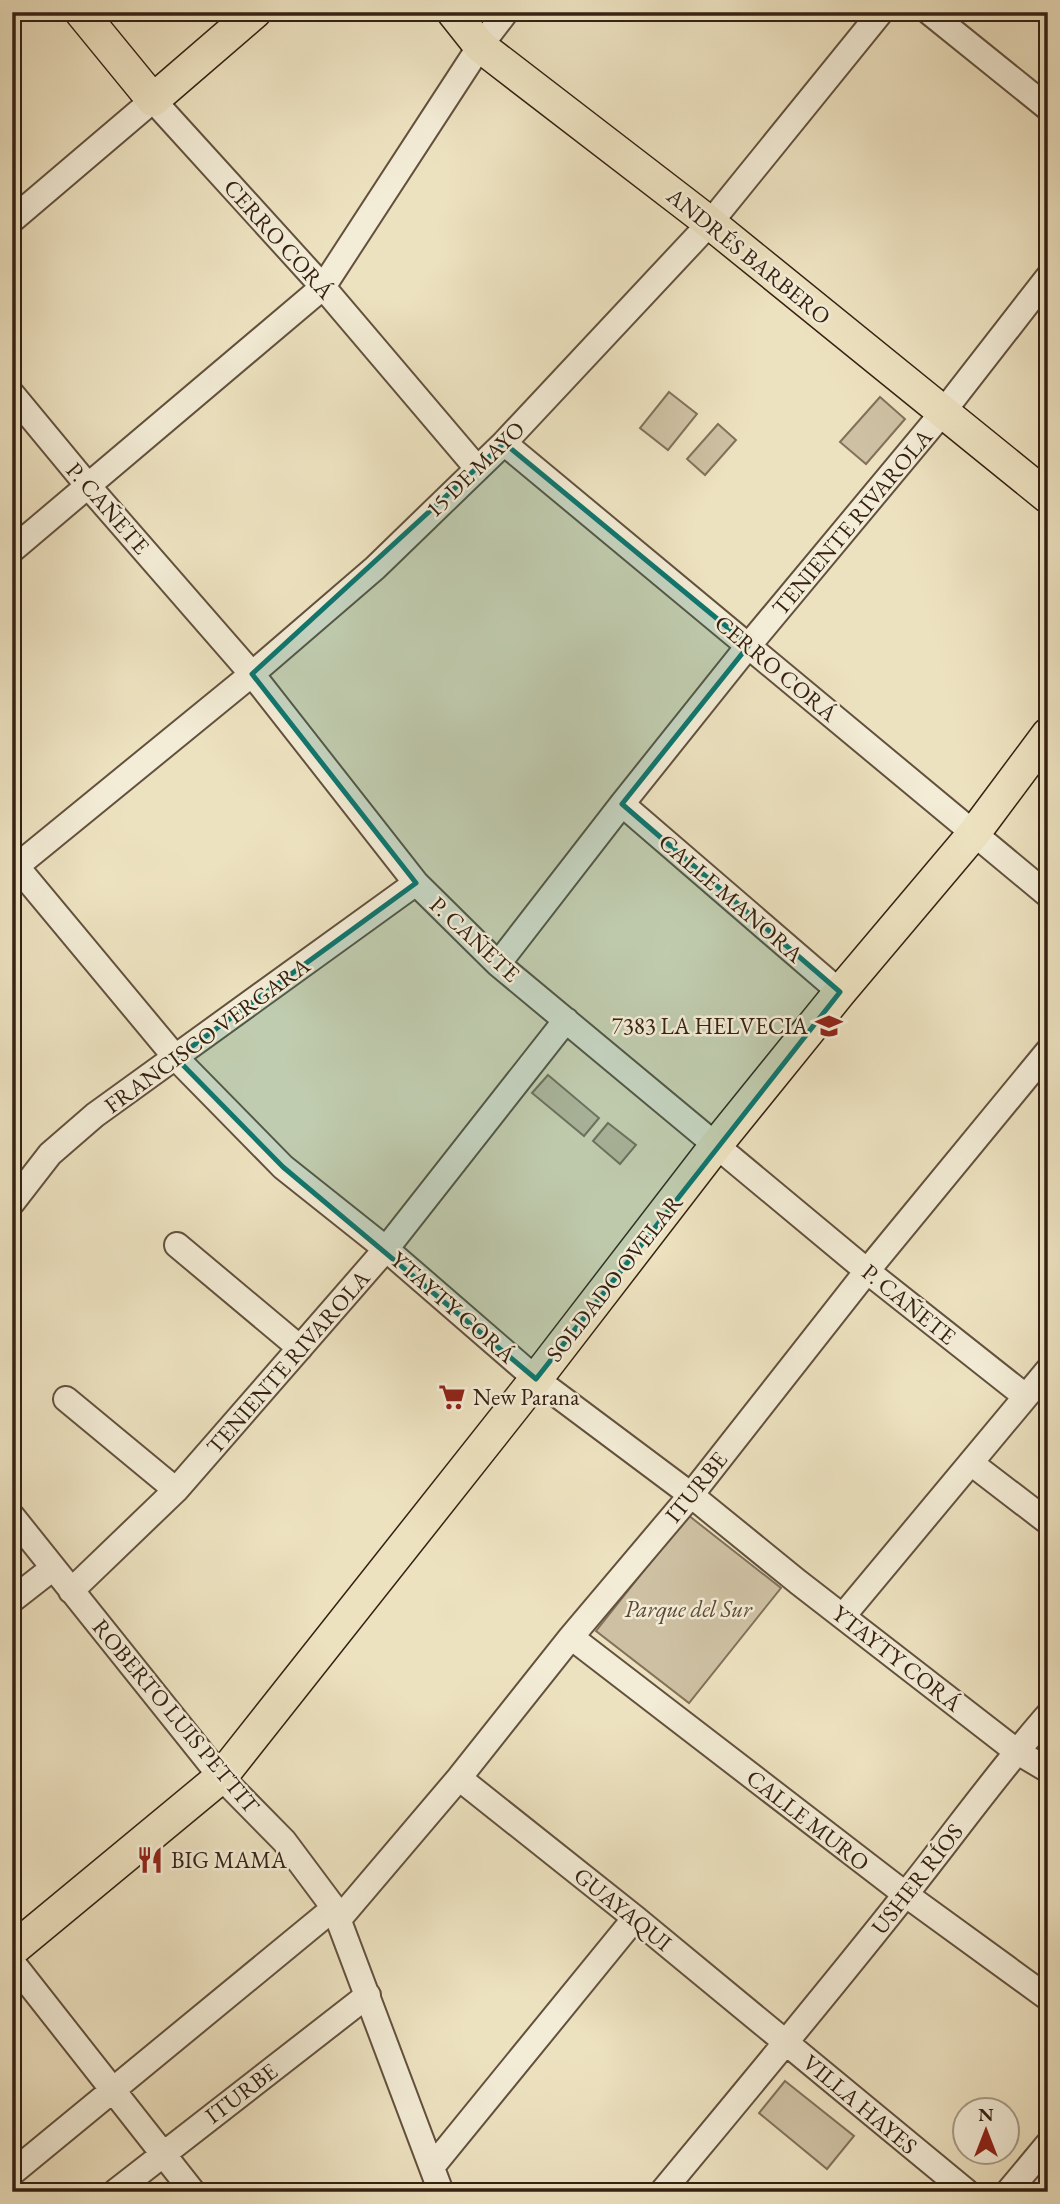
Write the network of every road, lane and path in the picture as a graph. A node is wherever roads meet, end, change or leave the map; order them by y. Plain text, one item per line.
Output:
1 (82, 12) edge
2 (255, 12) edge
3 (453, 12) edge
4 (506, 12) edge
5 (881, 12) edge
6 (929, 12) edge
7 (480, 46) junction
8 (153, 100) junction
9 (1048, 108) edge
10 (12, 220) edge
11 (710, 223) junction
12 (1048, 277) edge
13 (323, 287) junction
14 (12, 394) edge
15 (943, 412) junction
16 (504, 443) junction
17 (476, 467) junction
18 (89, 487) junction
19 (1048, 497) edge
20 (12, 550) edge
21 (750, 645) junction
22 (252, 674) junction
23 (1048, 734) edge
24 (622, 804) junction
25 (975, 832) junction
26 (14, 866) edge
27 (416, 883) junction
28 (1048, 895) edge
29 (498, 964) junction
30 (839, 992) junction
31 (566, 1020) junction
32 (1048, 1051) edge
33 (176, 1058) junction
34 (717, 1144) junction
35 (12, 1203) edge
36 (177, 1245) dead end
37 (386, 1249) junction
38 (867, 1271) junction
39 (300, 1348) junction
40 (1048, 1370) edge
41 (536, 1379) junction
42 (1025, 1396) junction
43 (66, 1399) dead end
44 (971, 1464) junction
45 (176, 1490) junction
46 (691, 1495) junction
47 (12, 1516) edge
48 (1048, 1521) edge
49 (53, 1568) junction
50 (71, 1591) junction
51 (12, 1600) edge
52 (843, 1616) junction
53 (571, 1637) junction
54 (1048, 1715) edge
55 (1016, 1751) junction
56 (1048, 1770) edge
57 (221, 1777) junction
58 (459, 1778) junction
59 (905, 1894) junction
60 (337, 1913) junction
61 (635, 1918) junction
62 (12, 1950) edge
63 (12, 1962) edge
64 (368, 1995) junction
65 (1048, 1998) edge
66 (786, 2042) junction
67 (114, 2091) junction
68 (1048, 2144) edge
69 (163, 2153) junction
70 (432, 2167) junction
71 (12, 2173) edge
72 (115, 2192) edge
73 (193, 2192) edge
74 (442, 2192) edge
75 (662, 2192) edge
76 (967, 2192) edge
77 (1008, 2192) edge

1 - 8 main road, CERRO CORÁ
2 - 8 main road
3 - 7 main road, ANDRÉS BARBERO
4 - 7 street
5 - 11 street, 15 DE MAYO
6 - 9 street
7 - 11 main road, ANDRÉS BARBERO
7 - 13 street
8 - 10 street
8 - 13 street, CERRO CORÁ
11 - 15 main road, ANDRÉS BARBERO
11 - 16 street, 15 DE MAYO
12 - 15 street, TENIENTE RIVAROLA
13 - 17 street, CERRO CORÁ
13 - 18 street
14 - 18 street, P. CAÑETE
15 - 19 main road, ANDRÉS BARBERO
15 - 21 street, TENIENTE RIVAROLA
16 - 17 street, 15 DE MAYO
16 - 21 street, CERRO CORÁ
17 - 22 street, 15 DE MAYO
18 - 20 street
18 - 22 street, P. CAÑETE
21 - 24 street, TENIENTE RIVAROLA
21 - 25 street, CERRO CORÁ
22 - 26 street, 15 DE MAYO
22 - 27 street, P. CAÑETE
23 - 25 main road, SOLDADO OVELAR
24 - 29 street, TENIENTE RIVAROLA
24 - 30 street, CALLE MANORA
25 - 28 street, CERRO CORÁ
25 - 30 main road, SOLDADO OVELAR
26 - 33 street, YTAYTY CORÁ
27 - 29 street, P. CAÑETE
27 - 33 street, FRANCISCO VERGARA
29 - 31 street, P. CAÑETE
30 - 34 main road, SOLDADO OVELAR
31 - 34 street, P. CAÑETE
31 - 37 street, TENIENTE RIVAROLA
32 - 38 street, ITURBE
33 - 35 street, FRANCISCO VERGARA
33 - 37 street, YTAYTY CORÁ
34 - 38 street, P. CAÑETE
34 - 41 main road, SOLDADO OVELAR
36 - 39 street
37 - 39 street, TENIENTE RIVAROLA
37 - 41 street, YTAYTY CORÁ
38 - 42 street, P. CAÑETE
38 - 46 street, ITURBE
39 - 45 street, TENIENTE RIVAROLA
40 - 42 street
41 - 46 street, YTAYTY CORÁ
41 - 57 main road, SOLDADO OVELAR
42 - 44 street
43 - 45 street
44 - 48 street
44 - 52 street
45 - 50 street, TENIENTE RIVAROLA
46 - 52 street, YTAYTY CORÁ
46 - 53 street, ITURBE
47 - 49 street, ROBERTO LUIS PETTIT
49 - 50 street, ROBERTO LUIS PETTIT
49 - 51 street
50 - 57 street, ROBERTO LUIS PETTIT
52 - 55 street, YTAYTY CORÁ
53 - 58 street, ITURBE
53 - 59 street, CALLE MURO
54 - 55 street, USHER RÍOS
55 - 56 street, YTAYTY CORÁ
55 - 59 street, USHER RÍOS
57 - 60 street, ROBERTO LUIS PETTIT
57 - 62 main road, SOLDADO OVELAR
58 - 60 street, ITURBE
58 - 61 street, GUAYAQUI
59 - 65 street, CALLE MURO
59 - 66 street, USHER RÍOS
60 - 64 street, ROBERTO LUIS PETTIT
60 - 67 street, ITURBE
61 - 66 street, GUAYAQUI
61 - 70 street
63 - 67 street
64 - 69 street, ITURBE
64 - 70 street, ROBERTO LUIS PETTIT
66 - 75 street, USHER RÍOS
66 - 76 street, VILLA HAYES
67 - 69 street
67 - 71 street, ITURBE
68 - 77 street
69 - 72 street, ITURBE
69 - 73 street
70 - 74 street, ROBERTO LUIS PETTIT

